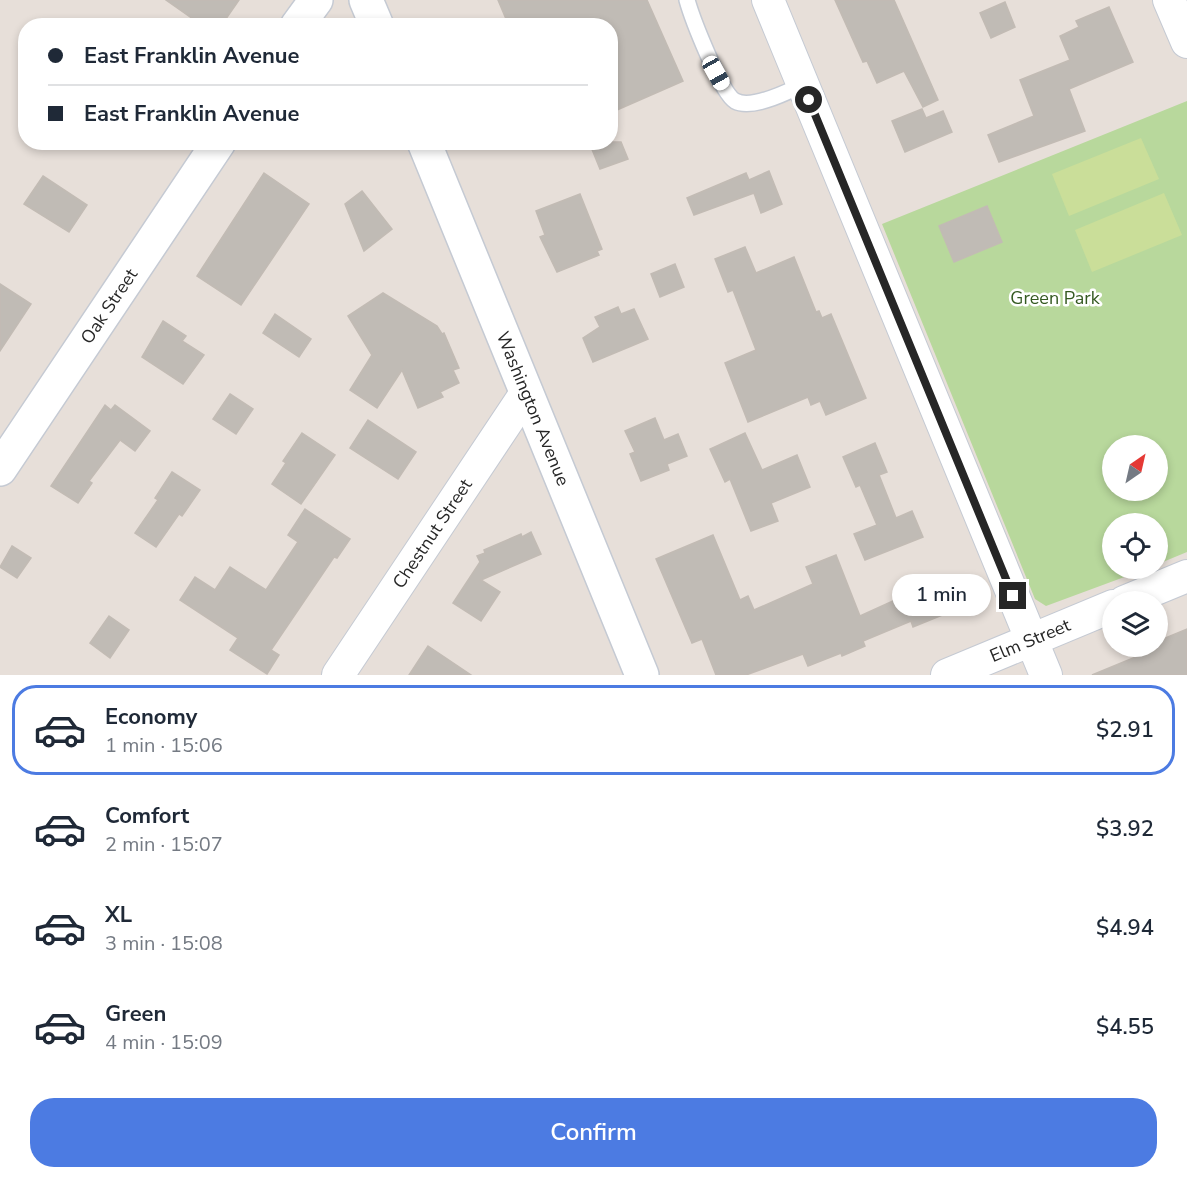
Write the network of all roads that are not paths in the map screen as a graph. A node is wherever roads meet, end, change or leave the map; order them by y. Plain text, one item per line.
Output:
1 (316, 0) edge
2 (366, 0) edge
3 (687, 0) edge
4 (768, 0) edge
5 (1170, 0) edge
6 (303, 18) edge
7 (374, 18) edge
8 (1187, 42) edge
9 (802, 85) junction
10 (214, 150) edge
11 (427, 150) edge
12 (526, 393) junction
13 (0, 469) edge
14 (1187, 576) edge
15 (1151, 591) edge
16 (1102, 610) edge
17 (1031, 639) junction
18 (338, 675) edge
19 (642, 675) edge
20 (947, 675) edge
21 (1046, 675) edge

1 - 6 street
2 - 7 street
3 - 9 lane
4 - 9 street
5 - 8 street
9 - 17 street
10 - 13 street, Oak Street
11 - 12 street, Washington Avenue
12 - 18 street, Chestnut Street
12 - 19 street, Washington Avenue
14 - 15 street
16 - 17 street, Elm Street
17 - 20 street, Elm Street
17 - 21 street

